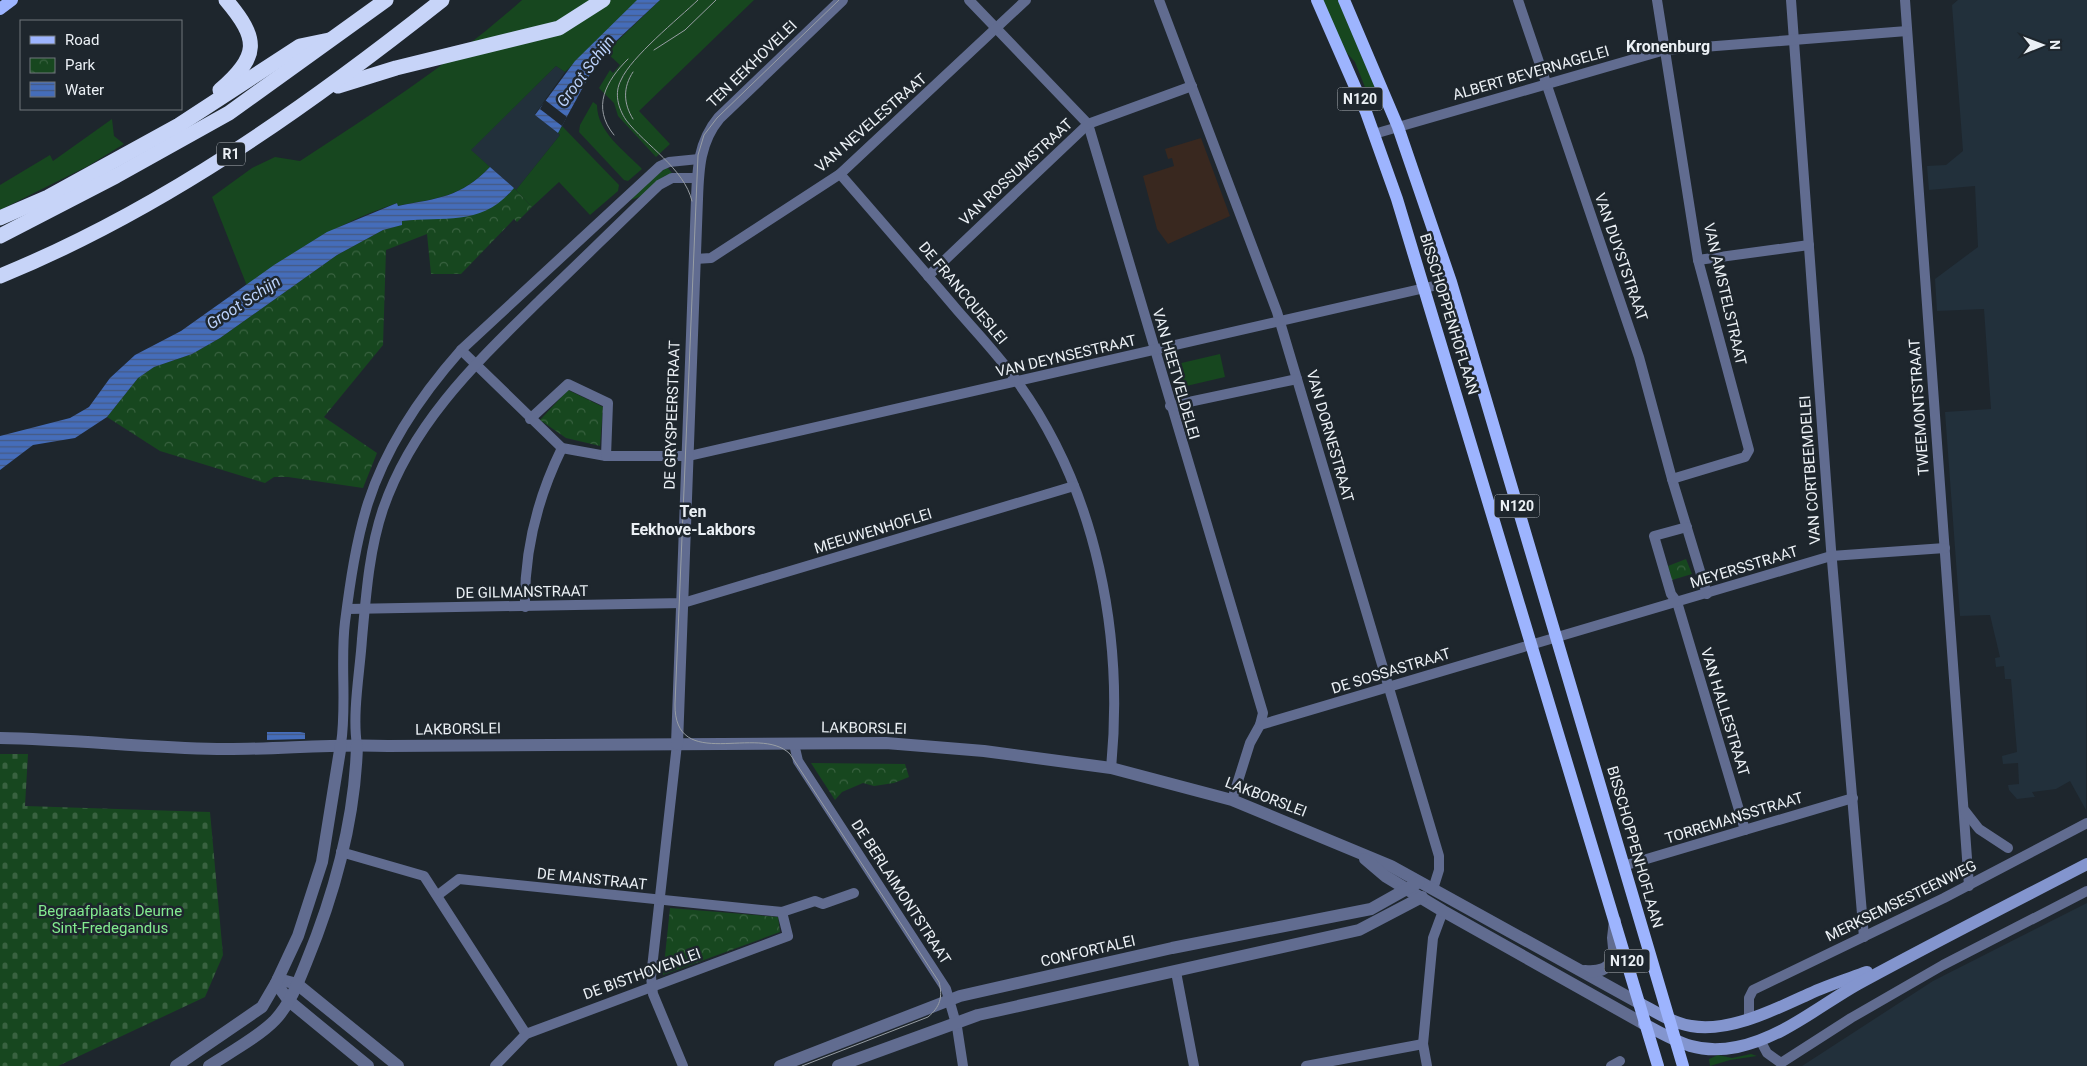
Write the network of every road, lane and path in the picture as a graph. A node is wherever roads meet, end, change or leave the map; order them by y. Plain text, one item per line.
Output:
1 (12, 0) edge
2 (226, 0) edge
3 (386, 0) edge
4 (442, 0) edge
5 (603, 0) edge
6 (842, 0) edge
7 (969, 0) edge
8 (1026, 0) edge
9 (1159, 0) edge
10 (1317, 0) edge
11 (1344, 0) edge
12 (1518, 0) edge
13 (1657, 0) edge
14 (1791, 0) edge
15 (1905, 0) edge
16 (0, 10) edge
17 (997, 29) junction
18 (1907, 31) junction
19 (336, 38) junction
20 (1794, 41) junction
21 (1665, 50) junction
22 (1546, 84) junction
23 (1192, 86) junction
24 (322, 91) junction
25 (179, 124) junction
26 (1088, 124) junction
27 (1398, 127) junction
28 (1374, 134) junction
29 (700, 159) junction
30 (669, 162) junction
31 (840, 174) junction
32 (683, 178) junction
33 (698, 178) junction
34 (619, 204) junction
35 (629, 214) junction
36 (0, 218) edge
37 (0, 236) edge
38 (1809, 245) junction
39 (695, 259) junction
40 (1698, 260) junction
41 (0, 276) edge
42 (928, 276) junction
43 (1451, 282) junction
44 (1426, 290) junction
45 (1280, 323) junction
46 (461, 350) junction
47 (1154, 351) junction
48 (475, 363) junction
49 (1297, 379) junction
50 (1018, 382) junction
51 (1170, 406) junction
52 (530, 419) junction
53 (562, 448) junction
54 (606, 456) junction
55 (687, 456) junction
56 (1672, 479) junction
57 (1074, 486) junction
58 (370, 498) junction
59 (385, 505) junction
60 (1687, 527) junction
61 (1945, 548) junction
62 (1831, 556) junction
63 (1707, 594) junction
64 (1677, 602) junction
65 (681, 604) junction
66 (525, 607) junction
67 (348, 609) junction
68 (365, 609) junction
69 (1555, 638) junction
70 (1531, 644) junction
71 (1388, 688) junction
72 (342, 701) junction
73 (358, 702) junction
74 (1260, 725) junction
75 (0, 738) edge
76 (677, 744) junction
77 (794, 744) junction
78 (341, 748) junction
79 (357, 748) junction
80 (1111, 764) junction
81 (336, 782) junction
82 (354, 782) junction
83 (1233, 796) junction
84 (1853, 798) junction
85 (1965, 811) junction
86 (2087, 823) edge
87 (1745, 830) junction
88 (2008, 848) dead end
89 (1354, 850) junction
90 (341, 852) junction
91 (2087, 864) edge
92 (1623, 866) junction
93 (1419, 882) junction
94 (1968, 886) junction
95 (1407, 888) junction
96 (1433, 889) junction
97 (2087, 891) edge
98 (854, 893) dead end
99 (438, 895) junction
100 (1422, 898) junction
101 (660, 901) junction
102 (1366, 910) junction
103 (1443, 911) junction
104 (782, 912) junction
105 (1615, 919) junction
106 (1372, 923) junction
107 (1864, 937) junction
108 (1553, 954) junction
109 (1909, 956) junction
110 (1545, 969) junction
111 (1585, 971) junction
112 (1176, 972) junction
113 (277, 981) junction
114 (297, 984) junction
115 (652, 986) junction
116 (949, 1000) junction
117 (289, 1001) junction
118 (1639, 1003) junction
119 (1749, 1019) junction
120 (1669, 1020) junction
121 (955, 1023) junction
122 (1644, 1024) junction
123 (526, 1034) junction
124 (1760, 1040) junction
125 (1676, 1042) junction
126 (1423, 1044) junction
127 (176, 1066) edge
128 (210, 1066) edge
129 (368, 1066) edge
130 (398, 1066) edge
131 (494, 1066) edge
132 (683, 1066) edge
133 (780, 1066) edge
134 (838, 1066) edge
135 (963, 1066) edge
136 (1194, 1066) edge
137 (1306, 1066) edge
138 (1427, 1066) edge
139 (1658, 1066) edge
140 (1683, 1066) edge

1 - 16 main road
2 - 25 highway
3 - 19 highway, R1
4 - 24 highway, R1
5 - 24 highway, R1
6 - 29 street, TEN EEKHOVELEI
7 - 17 street, VAN HEETVELDELEI
8 - 17 street, VAN NEVELESTRAAT
9 - 23 street, VAN DORNESTRAAT
10 - 28 main road, BISSCHOPPENHOFLAAN / N120
11 - 27 main road, BISSCHOPPENHOFLAAN / N120
12 - 22 street, VAN DUYSTSTRAAT
13 - 21 street, VAN AMSTELSTRAAT
14 - 20 street, VAN CORTBEEMDELEI
15 - 18 street, TWEEMONTSTRAAT
17 - 26 street, VAN HEETVELDELEI
17 - 31 street, VAN NEVELESTRAAT
18 - 20 street, ALBERT BEVERNAGELEI
18 - 61 street, TWEEMONTSTRAAT
19 - 25 highway
19 - 37 highway, R1
20 - 21 street, ALBERT BEVERNAGELEI
20 - 38 street, VAN CORTBEEMDELEI
21 - 22 street, ALBERT BEVERNAGELEI
21 - 40 street, VAN AMSTELSTRAAT
22 - 27 street, ALBERT BEVERNAGELEI
22 - 56 street, VAN DUYSTSTRAAT
23 - 26 street, VAN ROSSUMSTRAAT
23 - 45 street, VAN DORNESTRAAT
24 - 41 highway, R1
25 - 36 highway
26 - 42 street, VAN ROSSUMSTRAAT
26 - 47 street, VAN HEETVELDELEI
27 - 28 street, ALBERT BEVERNAGELEI
27 - 43 main road, BISSCHOPPENHOFLAAN / N120
28 - 44 main road, BISSCHOPPENHOFLAAN / N120
29 - 30 street
29 - 33 street, TEN EEKHOVELEI
30 - 32 street
30 - 34 street
31 - 39 street, VAN NEVELESTRAAT
31 - 42 street, DE FRANCQUESLEI
32 - 33 street
32 - 35 street
33 - 39 street, DE GRYSPEERSTRAAT
34 - 35 street
34 - 46 street
35 - 48 street
38 - 40 street
38 - 62 street, VAN CORTBEEMDELEI
39 - 55 street, DE GRYSPEERSTRAAT
40 - 56 street, VAN AMSTELSTRAAT
42 - 50 street, DE FRANCQUESLEI
43 - 44 street, VAN DEYNSESTRAAT
43 - 69 main road, BISSCHOPPENHOFLAAN / N120
44 - 45 street, VAN DEYNSESTRAAT
44 - 70 main road, BISSCHOPPENHOFLAAN / N120
45 - 47 street, VAN DEYNSESTRAAT
45 - 49 street, VAN DORNESTRAAT
46 - 48 street
46 - 58 street
47 - 50 street, VAN DEYNSESTRAAT
47 - 51 street, VAN HEETVELDELEI
48 - 52 street
48 - 59 street
49 - 51 street
49 - 71 street, VAN DORNESTRAAT
50 - 55 street, VAN DEYNSESTRAAT
50 - 57 street, DE FRANCQUESLEI
51 - 74 street, VAN HEETVELDELEI
52 - 53 street
52 - 54 street
53 - 54 street, VAN DEYNSESTRAAT
53 - 66 street
54 - 55 street, VAN DEYNSESTRAAT
55 - 65 street, DE GRYSPEERSTRAAT
56 - 60 street, VAN DUYSTSTRAAT
57 - 65 street, MEEUWENHOFLEI
57 - 80 street, DE FRANCQUESLEI
58 - 59 street
58 - 67 street
59 - 68 street
60 - 63 street, VAN DUYSTSTRAAT
60 - 64 street
61 - 62 street, MEYERSSTRAAT
61 - 85 street, TWEEMONTSTRAAT
62 - 63 street, MEYERSSTRAAT
62 - 84 street, VAN CORTBEEMDELEI
63 - 64 street, MEYERSSTRAAT
64 - 69 street, MEYERSSTRAAT
64 - 87 street, VAN HALLESTRAAT
65 - 66 street, DE GILMANSTRAAT
65 - 76 street, DE GRYSPEERSTRAAT
66 - 68 street, DE GILMANSTRAAT
67 - 68 street
67 - 72 street
68 - 73 street
69 - 70 street
69 - 92 main road, BISSCHOPPENHOFLAAN / N120
70 - 71 street, DE SOSSASTRAAT
70 - 105 main road, BISSCHOPPENHOFLAAN / N120
71 - 74 street, DE SOSSASTRAAT
71 - 96 street, VAN DORNESTRAAT
72 - 73 street
72 - 78 street
73 - 79 street
74 - 83 street, VAN HEETVELDELEI
75 - 78 street
76 - 77 street, LAKBORSLEI
76 - 79 street, LAKBORSLEI
76 - 101 street
77 - 80 street, LAKBORSLEI
77 - 116 street, DE BERLAIMONTSTRAAT
78 - 79 street, LAKBORSLEI
78 - 81 street
79 - 82 street
80 - 83 street, LAKBORSLEI
81 - 82 street
81 - 113 street
82 - 90 street
83 - 89 street, LAKBORSLEI
84 - 87 street, TORREMANSSTRAAT
84 - 107 street, VAN CORTBEEMDELEI
85 - 88 street
85 - 94 street, TWEEMONTSTRAAT
86 - 94 street, MERKSEMSESTEENWEG
87 - 92 street, TORREMANSSTRAAT
89 - 93 street, LAKBORSLEI
89 - 95 street, LAKBORSLEI
90 - 99 street
90 - 114 street
91 - 109 main road
92 - 120 main road, BISSCHOPPENHOFLAAN / N120
93 - 95 street
93 - 96 street, LAKBORSLEI
94 - 107 street, MERKSEMSESTEENWEG
95 - 100 street, LAKBORSLEI
95 - 102 street, CONFORTALEI
96 - 108 street, LAKBORSLEI
97 - 124 street
98 - 104 street, DE MANSTRAAT
99 - 101 street, DE MANSTRAAT
99 - 123 street
100 - 103 street, LAKBORSLEI
100 - 106 street
101 - 104 street, DE MANSTRAAT
101 - 115 street
102 - 106 street
102 - 116 street, CONFORTALEI
103 - 110 street, LAKBORSLEI
103 - 126 street
104 - 115 street, DE BISTHOVENLEI
105 - 111 street
105 - 118 main road, BISSCHOPPENHOFLAAN / N120
106 - 112 street
107 - 119 street, MERKSEMSESTEENWEG
108 - 110 street
108 - 111 street, LAKBORSLEI
109 - 119 main road
109 - 124 main road
110 - 122 street, LAKBORSLEI
111 - 118 street, LAKBORSLEI
112 - 121 street
112 - 136 street
113 - 114 street
113 - 117 street
113 - 127 street
114 - 117 street
114 - 130 street
115 - 123 street, DE BISTHOVENLEI
115 - 132 street
116 - 121 street, DE BERLAIMONTSTRAAT
116 - 133 street, CONFORTALEI
117 - 128 street
117 - 129 street
118 - 120 main road
118 - 122 main road, BISSCHOPPENHOFLAAN / N120
119 - 120 main road
120 - 125 main road, BISSCHOPPENHOFLAAN / N120
121 - 134 street
121 - 135 street, DE BERLAIMONTSTRAAT
122 - 125 main road, LAKBORSLEI
122 - 139 main road, BISSCHOPPENHOFLAAN / N120
123 - 131 street, DE BISTHOVENLEI
124 - 125 main road
125 - 140 main road, BISSCHOPPENHOFLAAN / N120
126 - 137 street
126 - 138 street

